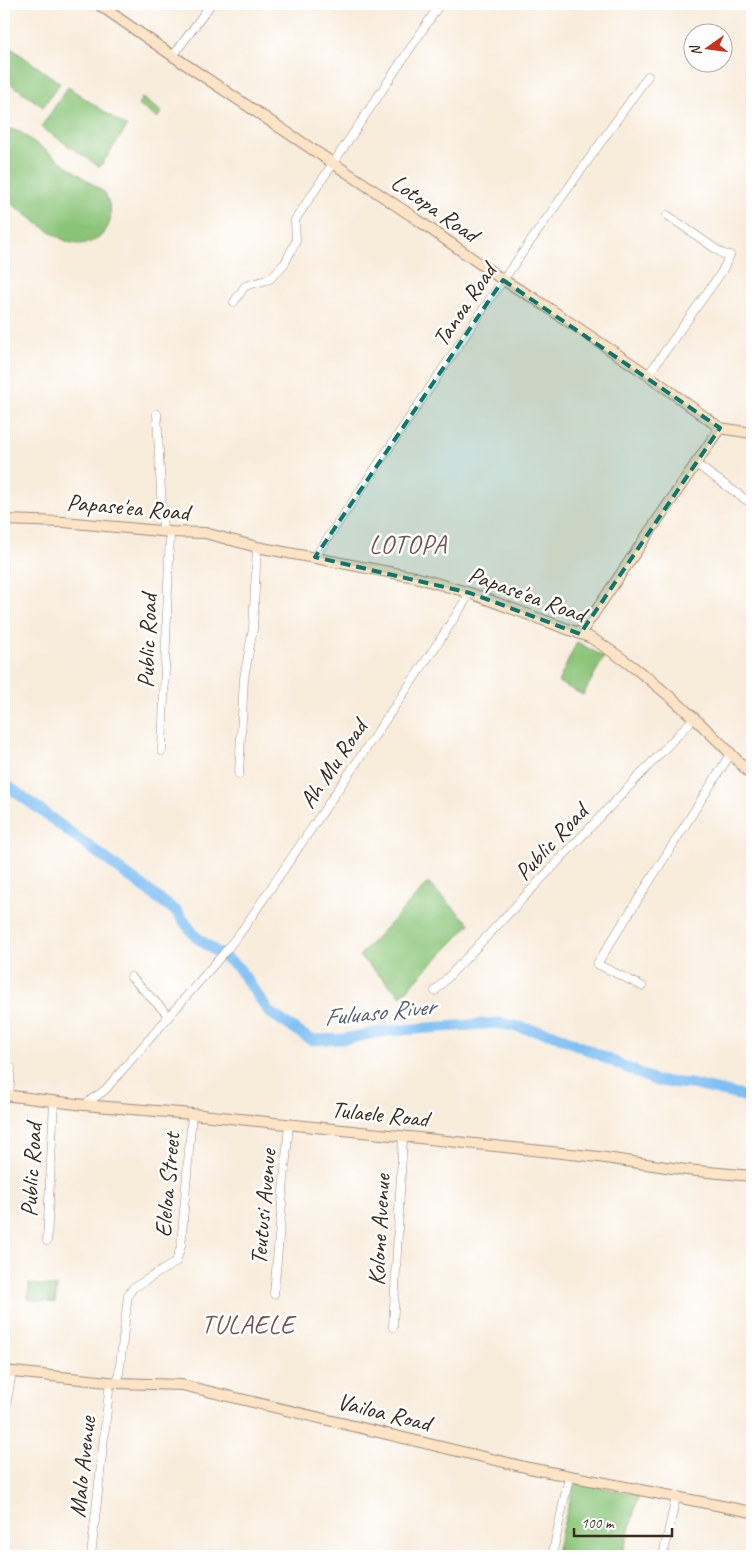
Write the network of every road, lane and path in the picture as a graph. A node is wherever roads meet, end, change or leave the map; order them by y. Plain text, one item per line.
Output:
1 (98, 4) edge
2 (211, 4) edge
3 (440, 4) edge
4 (111, 8) edge
5 (173, 56) junction
6 (648, 76) dead end
7 (332, 162) junction
8 (667, 215) dead end
9 (503, 280) junction
10 (234, 302) dead end
11 (648, 375) junction
12 (157, 414) dead end
13 (720, 428) junction
14 (752, 433) edge
15 (696, 464) junction
16 (752, 504) edge
17 (4, 520) edge
18 (166, 531) junction
19 (258, 547) junction
20 (314, 557) junction
21 (470, 593) junction
22 (580, 634) junction
23 (694, 718) junction
24 (162, 751) dead end
25 (731, 753) junction
26 (239, 774) dead end
27 (752, 776) edge
28 (131, 977) dead end
29 (642, 986) dead end
30 (435, 991) dead end
31 (169, 1016) junction
32 (11, 1068) dead end
33 (6, 1095) edge
34 (54, 1101) junction
35 (84, 1105) junction
36 (192, 1114) junction
37 (289, 1124) junction
38 (403, 1136) junction
39 (752, 1176) edge
40 (47, 1241) dead end
41 (274, 1294) dead end
42 (393, 1327) dead end
43 (8, 1371) edge
44 (114, 1382) junction
45 (4, 1417) edge
46 (569, 1477) junction
47 (676, 1497) junction
48 (752, 1512) edge
49 (91, 1556) edge
50 (552, 1556) edge
51 (663, 1556) edge

1 - 4 street, Lotopa Road
2 - 5 street
3 - 7 street
4 - 5 street, Lotopa Road
5 - 7 street, Lotopa Road
6 - 9 street, Tanoa Road
7 - 9 street, Lotopa Road
7 - 10 street
8 - 11 street
9 - 11 street, Lotopa Road
9 - 20 street, Tanoa Road
11 - 13 street, Lotopa Road
12 - 18 street, Public Road
13 - 14 street, Lotopa Road
13 - 15 street
15 - 16 street
15 - 22 street
17 - 18 street, Papase'ea Road
18 - 19 street, Papase'ea Road
18 - 24 street, Public Road
19 - 20 street, Papase'ea Road
19 - 26 street
20 - 21 street, Papase'ea Road
21 - 22 street, Papase'ea Road
21 - 31 street, Ah Mu Road
22 - 23 street, Papase'ea Road
23 - 25 street, Papase'ea Road
23 - 30 street, Public Road
25 - 27 street, Papase'ea Road
25 - 29 street
28 - 31 street
31 - 35 street
32 - 33 street, Public Road
33 - 34 street, Tulaele Road
34 - 35 street, Tulaele Road
34 - 40 street, Public Road
35 - 36 street, Tulaele Road
36 - 37 street, Tulaele Road
36 - 44 street, Eleloa Street
37 - 38 street, Tulaele Road
37 - 41 street, Teutusi Avenue
38 - 39 street, Tulaele Road
38 - 42 street, Kolone Avenue
43 - 44 street, Vailoa Road
43 - 45 street
44 - 46 street, Vailoa Road
44 - 49 street, Malo Avenue
46 - 47 street, Vailoa Road
46 - 50 street
47 - 48 street, Vailoa Road
47 - 51 street

